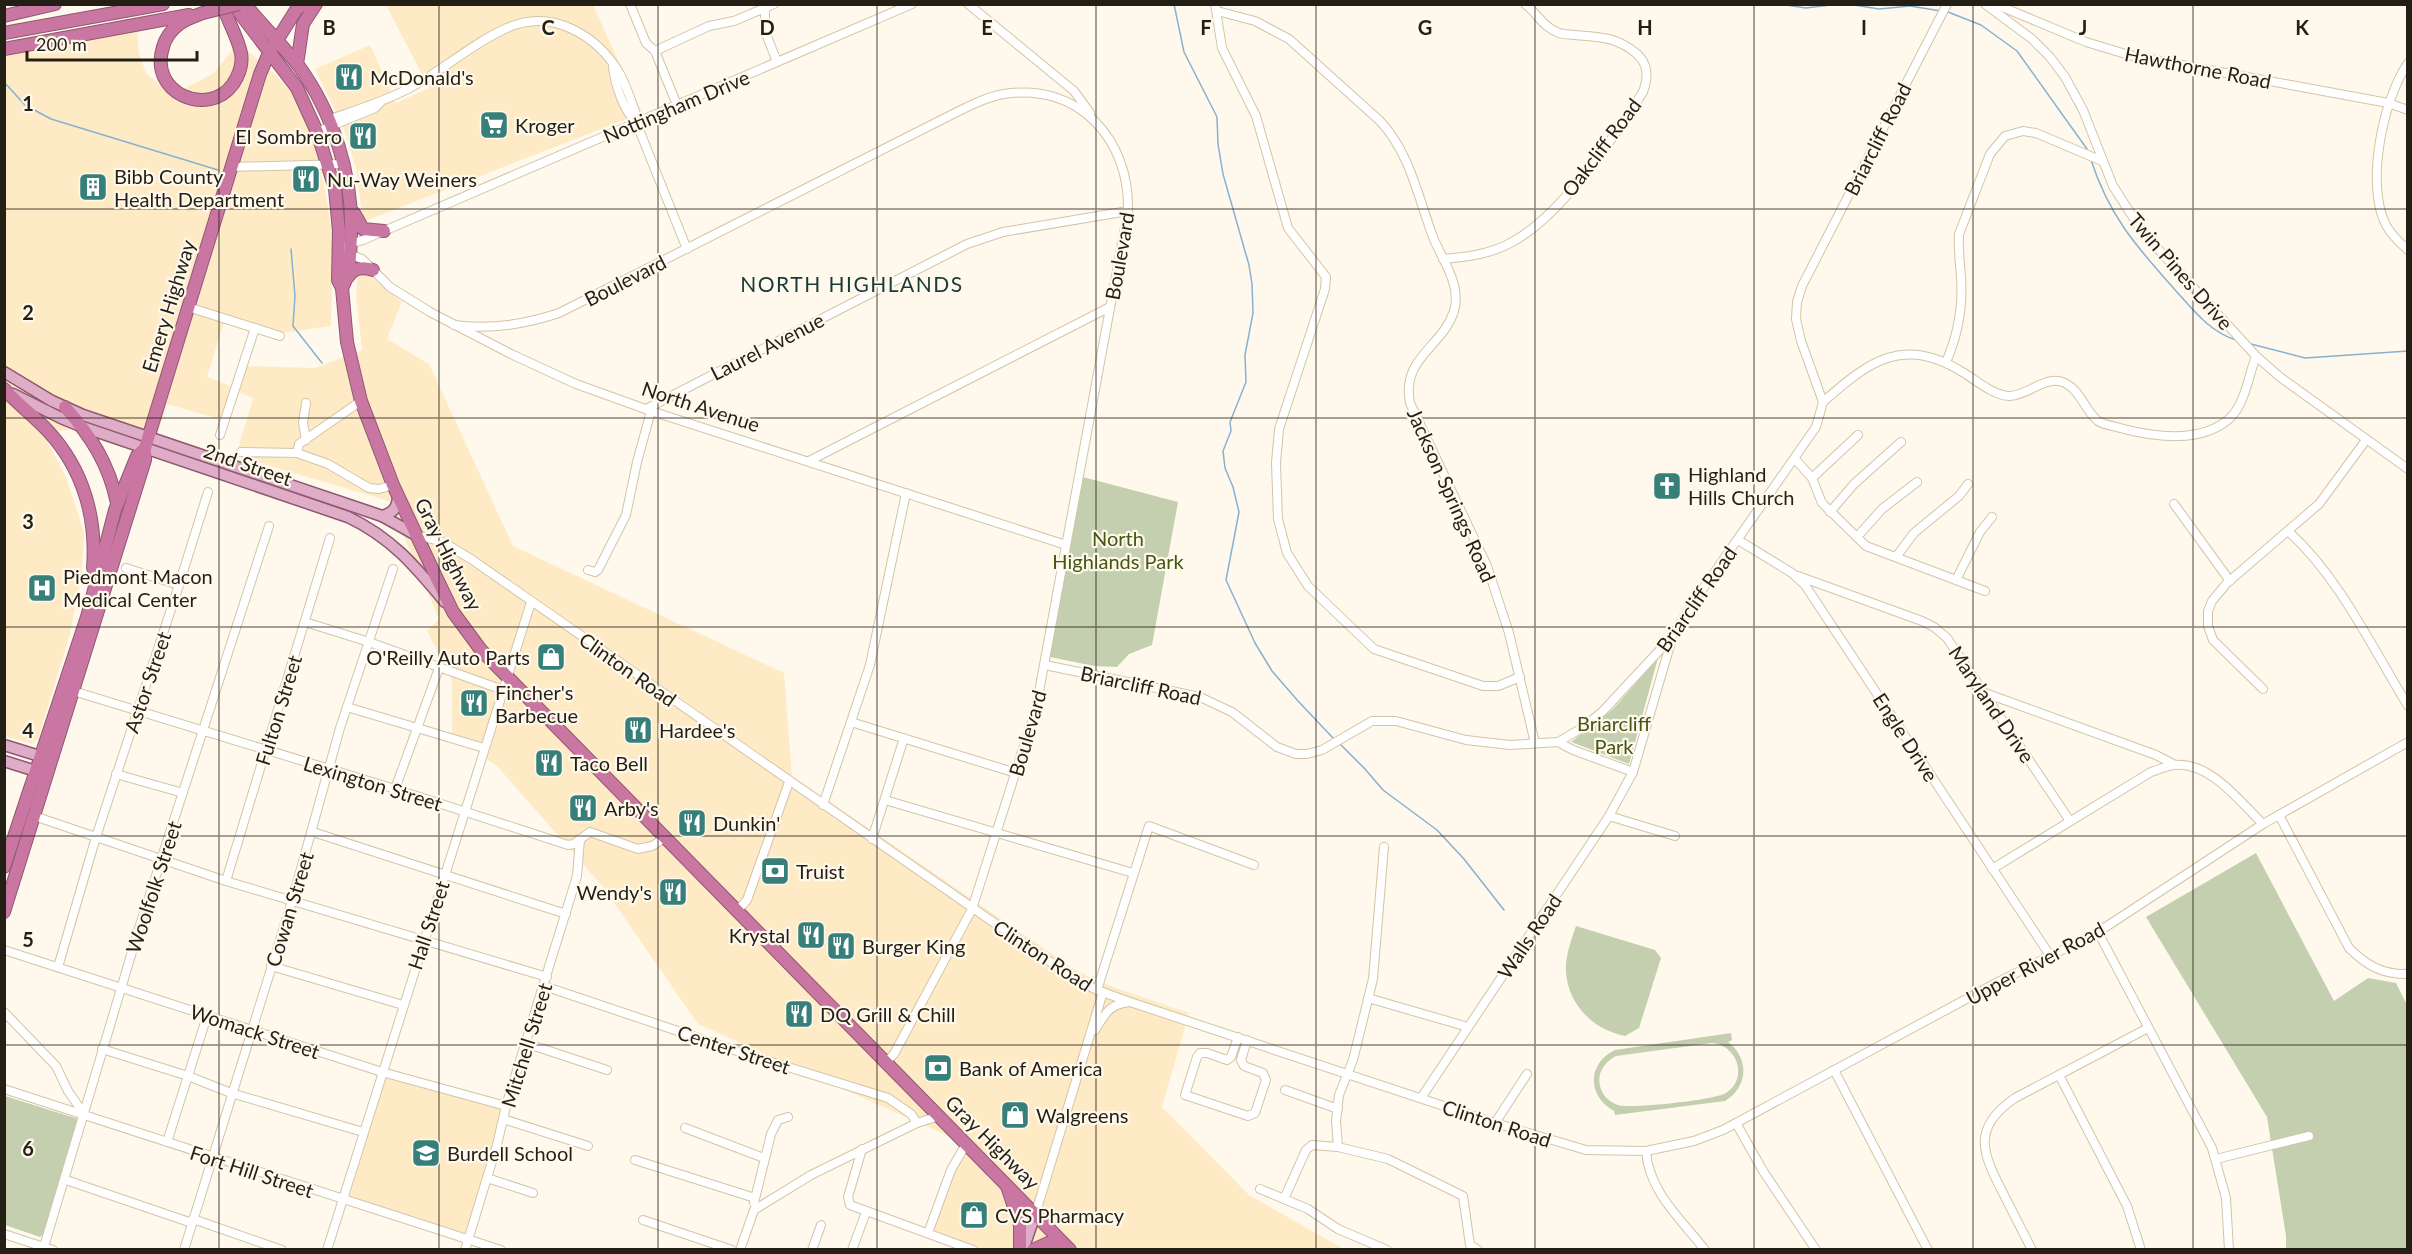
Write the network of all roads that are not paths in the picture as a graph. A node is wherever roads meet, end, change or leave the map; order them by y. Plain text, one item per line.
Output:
1 (55, 4) edge
2 (164, 4) edge
3 (303, 4) edge
4 (316, 4) edge
5 (630, 4) edge
6 (774, 4) edge
7 (912, 4) edge
8 (968, 4) edge
9 (1525, 4) edge
10 (1947, 4) edge
11 (1985, 4) edge
12 (1995, 4) edge
13 (222, 6) dead end
14 (765, 7) edge
15 (1216, 8) edge
16 (240, 11) edge
17 (203, 13) junction
18 (4, 16) edge
19 (4, 33) edge
20 (277, 42) junction
21 (19, 46) junction
22 (4, 49) edge
23 (655, 51) junction
24 (269, 53) junction
25 (4, 57) edge
26 (777, 62) junction
27 (2408, 63) edge
28 (297, 64) junction
29 (260, 74) junction
30 (2388, 103) junction
31 (677, 105) junction
32 (2408, 110) edge
33 (1091, 117) junction
34 (636, 122) junction
35 (329, 123) junction
36 (317, 132) junction
37 (2102, 161) junction
38 (344, 164) junction
39 (328, 165) junction
40 (231, 167) junction
41 (350, 199) junction
42 (1128, 211) junction
43 (384, 231) junction
44 (345, 249) junction
45 (687, 249) junction
46 (2408, 250) edge
47 (1443, 259) junction
48 (374, 270) junction
49 (345, 283) junction
50 (188, 307) junction
51 (1110, 307) junction
52 (454, 324) junction
53 (255, 328) junction
54 (280, 336) dead end
55 (2256, 356) junction
56 (1946, 362) junction
57 (4, 372) edge
58 (5, 389) edge
59 (360, 402) junction
60 (1823, 402) junction
61 (306, 403) dead end
62 (65, 407) junction
63 (649, 410) junction
64 (83, 427) junction
65 (220, 435) dead end
66 (1858, 435) dead end
67 (306, 440) junction
68 (2366, 440) junction
69 (1901, 442) dead end
70 (146, 443) junction
71 (241, 452) dead end
72 (297, 453) junction
73 (1795, 459) junction
74 (809, 461) junction
75 (2408, 469) edge
76 (1812, 478) junction
77 (1917, 482) dead end
78 (1968, 484) dead end
79 (393, 485) junction
80 (208, 492) dead end
81 (906, 493) junction
82 (398, 498) junction
83 (2174, 504) dead end
84 (117, 505) junction
85 (1830, 512) junction
86 (382, 516) junction
87 (1992, 517) dead end
88 (269, 526) dead end
89 (123, 531) junction
90 (2289, 532) junction
91 (416, 535) junction
92 (1857, 537) junction
93 (330, 538) dead end
94 (1738, 540) junction
95 (1066, 545) junction
96 (1896, 557) junction
97 (126, 568) dead end
98 (393, 569) dead end
99 (588, 570) dead end
100 (1792, 573) junction
101 (1956, 580) junction
102 (2230, 580) junction
103 (180, 585) junction
104 (1985, 591) dead end
105 (531, 602) junction
106 (453, 612) junction
107 (87, 617) junction
108 (305, 622) junction
109 (1671, 638) junction
110 (369, 642) junction
111 (1045, 664) junction
112 (439, 668) junction
113 (507, 676) junction
114 (1520, 677) junction
115 (2263, 689) dead end
116 (502, 690) junction
117 (73, 691) junction
118 (1985, 693) junction
119 (2408, 706) edge
120 (347, 707) junction
121 (137, 710) junction
122 (851, 722) junction
123 (416, 729) junction
124 (202, 731) junction
125 (904, 738) junction
126 (1558, 742) junction
127 (2408, 742) edge
128 (1535, 743) junction
129 (4, 745) edge
130 (484, 748) junction
131 (265, 751) junction
132 (46, 758) junction
133 (4, 760) edge
134 (2176, 765) junction
135 (329, 770) junction
136 (35, 771) junction
137 (1633, 772) junction
138 (1016, 773) junction
139 (116, 774) junction
140 (48, 775) junction
141 (789, 782) junction
142 (395, 789) junction
143 (183, 793) junction
144 (885, 800) junction
145 (823, 805) junction
146 (464, 811) junction
147 (2279, 815) junction
148 (34, 816) junction
149 (1609, 816) junction
150 (2070, 821) junction
151 (2263, 824) junction
152 (313, 832) junction
153 (997, 832) junction
154 (1675, 836) dead end
155 (96, 837) junction
156 (666, 837) junction
157 (580, 839) junction
158 (872, 839) junction
159 (1384, 847) dead end
160 (162, 861) junction
161 (1254, 865) dead end
162 (4, 867) edge
163 (1992, 869) junction
164 (445, 873) junction
165 (1133, 873) junction
166 (226, 881) junction
167 (292, 901) junction
168 (972, 909) junction
169 (737, 911) junction
170 (4, 912) edge
171 (566, 914) junction
172 (2098, 932) junction
173 (423, 940) junction
174 (4, 950) edge
175 (2051, 957) junction
176 (271, 966) junction
177 (58, 967) junction
178 (2408, 974) edge
179 (545, 982) junction
180 (121, 987) junction
181 (1100, 991) junction
182 (1368, 998) junction
183 (1130, 1002) junction
184 (403, 1005) junction
185 (4, 1012) edge
186 (207, 1016) junction
187 (1468, 1027) junction
188 (2148, 1028) junction
189 (251, 1030) junction
190 (1089, 1037) junction
191 (1238, 1037) junction
192 (1247, 1040) junction
193 (525, 1043) junction
194 (102, 1049) junction
195 (1227, 1060) junction
196 (886, 1062) junction
197 (1244, 1066) junction
198 (607, 1070) dead end
199 (1834, 1070) junction
200 (382, 1072) junction
201 (1349, 1074) junction
202 (1527, 1074) dead end
203 (188, 1076) junction
204 (2059, 1076) junction
205 (4, 1089) edge
206 (1285, 1090) dead end
207 (69, 1091) junction
208 (231, 1093) junction
209 (1421, 1098) junction
210 (506, 1106) junction
211 (66, 1109) junction
212 (1338, 1109) junction
213 (84, 1114) junction
214 (939, 1116) junction
215 (788, 1117) dead end
216 (503, 1119) junction
217 (917, 1123) junction
218 (1736, 1123) junction
219 (1496, 1124) junction
220 (685, 1128) dead end
221 (363, 1132) junction
222 (2309, 1136) dead end
223 (167, 1142) junction
224 (966, 1144) junction
225 (588, 1146) dead end
226 (1338, 1147) junction
227 (862, 1149) junction
228 (1646, 1151) junction
229 (212, 1157) junction
230 (764, 1158) junction
231 (2216, 1159) junction
232 (634, 1160) dead end
233 (487, 1178) junction
234 (66, 1180) junction
235 (1007, 1185) junction
236 (1260, 1189) dead end
237 (533, 1193) dead end
238 (755, 1198) junction
239 (1284, 1199) junction
240 (341, 1200) junction
241 (754, 1210) junction
242 (867, 1212) junction
243 (1036, 1212) junction
244 (643, 1220) dead end
245 (192, 1221) junction
246 (821, 1226) dead end
247 (928, 1233) junction
248 (4, 1234) edge
249 (468, 1239) junction
250 (957, 1247) edge
251 (1470, 1248) edge
252 (47, 1249) edge
253 (1069, 1249) edge
254 (184, 1250) edge
255 (282, 1250) edge
256 (327, 1250) edge
257 (465, 1250) edge
258 (501, 1250) edge
259 (732, 1250) edge
260 (740, 1250) edge
261 (812, 1250) edge
262 (852, 1250) edge
263 (973, 1250) edge
264 (1022, 1250) edge
265 (1033, 1250) edge
266 (1387, 1250) edge
267 (1705, 1250) edge
268 (1816, 1250) edge
269 (1928, 1250) edge
270 (2032, 1250) edge
271 (2141, 1250) edge
272 (2229, 1250) edge

1 - 18 highway
2 - 19 highway
3 - 20 highway, Emery Highway
4 - 28 highway
5 - 23 street
6 - 14 street
7 - 26 street, Nottingham Drive
8 - 33 street
9 - 47 street, Oakcliff Road
10 - 60 street, Briarcliff Road
11 - 37 street, Twin Pines Drive
12 - 30 street, Hawthorne Road
13 - 17 highway
14 - 23 street
14 - 26 street
15 - 47 street, Jackson Springs Road
15 - 114 street
16 - 17 highway, bridge
16 - 20 highway
16 - 24 highway
16 - 29 highway
17 - 21 highway
20 - 24 highway, Emery Highway
20 - 28 highway
21 - 22 highway
21 - 25 highway
23 - 31 street
24 - 29 highway, Emery Highway
24 - 36 highway
26 - 31 street, Nottingham Drive
27 - 30 street
28 - 35 highway
29 - 40 highway, Emery Highway
30 - 32 street, Hawthorne Road
30 - 46 street
31 - 34 street, Nottingham Drive
33 - 42 street, Boulevard
33 - 45 street, Boulevard
34 - 35 street
34 - 43 street, Nottingham Drive
34 - 45 street
35 - 36 street
35 - 38 highway
36 - 39 highway
37 - 55 street, Twin Pines Drive
37 - 56 street
38 - 39 street
38 - 41 highway
39 - 40 street
39 - 44 highway
40 - 50 highway, Emery Highway
41 - 43 highway
41 - 44 highway
42 - 51 street, Boulevard
42 - 63 street, Laurel Avenue
43 - 44 street, Nottingham Drive
44 - 48 street, North Avenue
44 - 49 highway
45 - 52 street, Boulevard
47 - 114 street, Jackson Springs Road
48 - 49 highway
48 - 52 street, North Avenue
49 - 59 highway, Gray Highway
50 - 53 street
50 - 70 highway, Emery Highway
51 - 74 street
51 - 95 street, Boulevard
52 - 63 street, North Avenue
53 - 54 street
53 - 65 street
55 - 56 street
55 - 68 street, Twin Pines Drive
56 - 60 street
57 - 62 main road, 2nd Street
58 - 64 main road, 2nd Street
58 - 107 highway
59 - 67 street
59 - 79 highway, Gray Highway
60 - 73 street, Briarcliff Road
61 - 67 street
62 - 64 highway
62 - 70 main road, 2nd Street
63 - 74 street, North Avenue
63 - 99 street
64 - 70 main road, 2nd Street
64 - 84 highway
66 - 76 street
67 - 72 street
68 - 75 street, Twin Pines Drive
68 - 90 street
69 - 85 street
70 - 84 highway, Emery Highway
70 - 86 main road, 2nd Street
70 - 89 highway, Emery Highway
70 - 106 main road, 2nd Street
71 - 72 street
72 - 79 street
73 - 76 street
73 - 94 street, Briarcliff Road
74 - 81 street, North Avenue
76 - 85 street
77 - 92 street
78 - 96 street
79 - 82 highway, Gray Highway
80 - 103 street, Astor Street
81 - 95 street, North Avenue
81 - 122 street
82 - 86 main road
82 - 91 highway, Gray Highway
83 - 102 street
84 - 89 highway
84 - 107 highway, Emery Highway
85 - 92 street
86 - 91 main road, 2nd Street
87 - 101 street
88 - 124 street, Woolfolk Street
89 - 117 highway, Emery Highway
90 - 102 street
90 - 119 street
91 - 105 street, Clinton Road
91 - 106 highway, Gray Highway
92 - 96 street
93 - 108 street, Fulton Street
94 - 100 street, Engle Drive
94 - 109 street, Briarcliff Road
95 - 111 street, Boulevard
96 - 101 street
97 - 103 street
98 - 110 street, Cowan Street
100 - 118 street, Maryland Drive
100 - 163 street, Engle Drive
101 - 104 street
102 - 115 street
103 - 121 street, Astor Street
105 - 113 street, Hall Street
105 - 141 street, Clinton Road
106 - 113 highway, Gray Highway
107 - 132 highway, Emery Highway
108 - 110 street
108 - 131 street, Fulton Street
109 - 126 street, Briarcliff Road
109 - 137 street, Walls Road
110 - 112 street
110 - 120 street, Cowan Street
111 - 128 street, Briarcliff Road
111 - 138 street, Boulevard
112 - 116 street
112 - 123 street
113 - 116 street, Hall Street
113 - 156 highway, Gray Highway
114 - 128 street, Jackson Springs Road
116 - 130 street, Hall Street
117 - 121 street, Lexington Street
117 - 132 highway, Emery Highway
118 - 134 street
118 - 150 street, Maryland Drive
120 - 123 street
120 - 135 street, Cowan Street
121 - 124 street, Lexington Street
121 - 139 street, Astor Street
122 - 125 street
122 - 145 street
123 - 130 street
123 - 142 street
124 - 131 street, Lexington Street
124 - 143 street, Woolfolk Street
125 - 138 street
125 - 144 street
126 - 128 street, Briarcliff Road
126 - 137 street
127 - 147 street, Upper River Road
129 - 132 main road
130 - 146 street, Hall Street
131 - 135 street, Lexington Street
131 - 166 street, Fulton Street
132 - 136 highway, Emery Highway
132 - 140 highway, Emery Highway
133 - 136 main road
134 - 150 street
134 - 151 street
135 - 142 street, Lexington Street
135 - 152 street, Cowan Street
136 - 140 main road
136 - 162 highway, Emery Highway
137 - 149 street, Walls Road
138 - 153 street, Boulevard
139 - 143 street
139 - 155 street, Astor Street
140 - 148 highway, Emery Highway
141 - 145 street, Clinton Road
141 - 169 street
142 - 146 street, Lexington Street
143 - 160 street, Woolfolk Street
144 - 153 street
144 - 158 street
145 - 158 street, Clinton Road
146 - 157 street, Lexington Street
146 - 164 street, Hall Street
147 - 151 street, Upper River Road
147 - 178 street
148 - 155 street, Center Street
148 - 170 highway, Emery Highway
149 - 154 street
149 - 187 street, Walls Road
150 - 163 street
151 - 172 street, Upper River Road
152 - 164 street
152 - 167 street, Cowan Street
153 - 165 street
153 - 168 street, Boulevard
155 - 160 street, Center Street
155 - 177 street, Astor Street
156 - 157 street, Lexington Street
156 - 169 highway, Gray Highway
157 - 171 street, Mitchell Street
158 - 168 street, Clinton Road
159 - 182 street
160 - 166 street, Center Street
160 - 180 street, Woolfolk Street
161 - 165 street
163 - 175 street, Engle Drive
164 - 171 street
164 - 173 street, Hall Street
165 - 181 street
166 - 167 street, Center Street
167 - 173 street, Center Street
167 - 176 street, Cowan Street
168 - 181 street, Clinton Road
168 - 196 street, Boulevard
169 - 196 highway, Gray Highway
171 - 179 street, Mitchell Street
172 - 175 street, Upper River Road
172 - 188 street
173 - 179 street, Center Street
173 - 184 street, Hall Street
174 - 177 street, Womack Street
175 - 199 street, Upper River Road
176 - 184 street
176 - 189 street, Cowan Street
177 - 180 street, Womack Street
179 - 193 street, Mitchell Street
179 - 217 street, Center Street
180 - 186 street, Womack Street
180 - 194 street, Woolfolk Street
181 - 183 street, Clinton Road
181 - 190 street
182 - 187 street
182 - 201 street
183 - 190 street
183 - 191 street, Clinton Road
184 - 200 street, Hall Street
185 - 207 street
186 - 189 street, Womack Street
186 - 203 street
187 - 209 street, Walls Road
188 - 204 street
188 - 231 street
189 - 200 street, Womack Street
189 - 208 street, Cowan Street
190 - 243 street
191 - 192 street, Clinton Road
191 - 195 street
192 - 197 street
192 - 201 street, Clinton Road
193 - 198 street
193 - 210 street, Mitchell Street
194 - 203 street
194 - 213 street, Woolfolk Street
195 - 197 street
195 - 197 street
196 - 214 highway, Gray Highway
199 - 218 street, Upper River Road
199 - 269 street
200 - 210 street, Womack Street
200 - 221 street, Hall Street
201 - 209 street, Clinton Road
201 - 212 street
202 - 219 street
203 - 208 street
203 - 223 street
204 - 270 street
204 - 271 street
205 - 211 street, Fort Hill Street
206 - 212 street
207 - 211 street
207 - 213 street
208 - 221 street
208 - 229 street, Cowan Street
209 - 219 street, Clinton Road
210 - 216 street, Mitchell Street
211 - 213 street, Fort Hill Street
212 - 226 street
213 - 223 street, Fort Hill Street
213 - 234 street, Woolfolk Street
214 - 217 street
214 - 224 highway, Gray Highway
215 - 230 street
216 - 225 street
216 - 233 street, Mitchell Street
217 - 227 street
218 - 228 street, Upper River Road
218 - 268 street
219 - 228 street, Clinton Road
220 - 230 street
221 - 240 street, Hall Street
222 - 231 street
223 - 229 street, Fort Hill Street
224 - 235 highway, Gray Highway
224 - 247 street
226 - 239 street
226 - 251 street
227 - 241 street
227 - 242 street
228 - 267 street
229 - 240 street, Fort Hill Street
229 - 245 street, Cowan Street
230 - 238 street
231 - 272 street
232 - 238 street
233 - 237 street
233 - 249 street, Mitchell Street
234 - 245 street
234 - 252 street, Woolfolk Street
235 - 243 highway, Gray Highway
235 - 264 highway
236 - 239 street
238 - 241 street
239 - 266 street
240 - 249 street, Fort Hill Street
240 - 256 street, Hall Street
241 - 260 street
242 - 247 street
242 - 262 street
243 - 253 highway, Gray Highway
243 - 264 main road
244 - 259 street
245 - 254 street, Cowan Street
245 - 255 street
246 - 261 street
247 - 250 street
248 - 252 street
249 - 257 street, Mitchell Street
249 - 258 street, Fort Hill Street
250 - 263 street
253 - 265 highway

